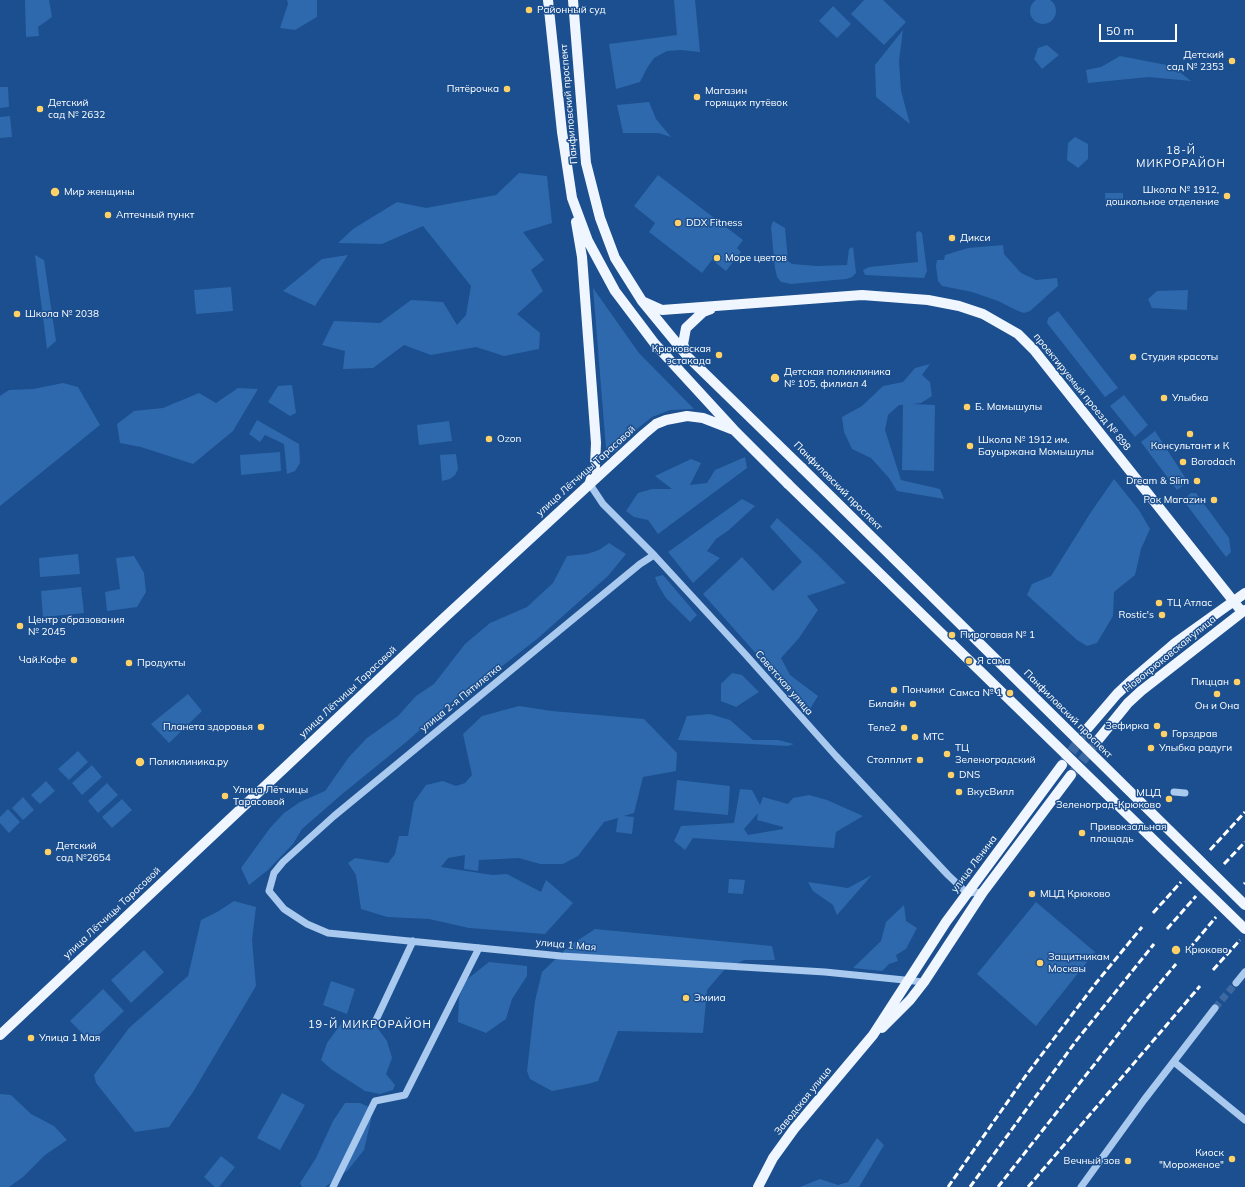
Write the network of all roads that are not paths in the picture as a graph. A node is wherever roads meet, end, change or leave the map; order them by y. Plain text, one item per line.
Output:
1 (548, 0) edge
2 (573, 0) edge
3 (572, 198) junction
4 (642, 301) junction
5 (719, 306) junction
6 (688, 356) junction
7 (734, 430) junction
8 (589, 484) junction
9 (654, 556) junction
10 (1245, 593) edge
11 (1233, 601) junction
12 (1244, 611) edge
13 (1088, 730) tunnel mouth
14 (1098, 740) tunnel mouth
15 (1062, 765) tunnel mouth
16 (1071, 775) tunnel mouth
17 (1174, 792) dead end
18 (1185, 793) dead end
19 (283, 862) joint
20 (983, 892) junction
21 (967, 893) junction
22 (1245, 904) edge
23 (1245, 929) edge
24 (413, 941) junction
25 (479, 948) junction
26 (1245, 972) edge
27 (908, 980) junction
28 (924, 982) junction
29 (1236, 983) tunnel mouth
30 (1216, 1008) tunnel mouth
31 (376, 1020) dead end
32 (0, 1035) edge
33 (873, 1035) junction
34 (1174, 1062) junction
35 (1245, 1120) edge
36 (333, 1187) edge
37 (758, 1187) edge
38 (1081, 1187) edge

1 - 3 main road, Панфиловский проспект
2 - 4 main road, Панфиловский проспект
3 - 7 main road, Панфиловский проспект
3 - 8 main road
4 - 5 main road, проектируемый проезд № 898
4 - 6 main road, Панфиловский проспект
5 - 6 main road, проектируемый проезд № 898
5 - 11 main road, проектируемый проезд № 898
6 - 22 main road, Панфиловский проспект, bridge
7 - 8 main road, улица Лётчицы Тарасовой
7 - 23 main road, bridge
8 - 9 street, Советская улица
8 - 32 main road, улица Лётчицы Тарасовой
9 - 19 street, улица 2-я Пятилетка
9 - 21 street, Советская улица
10 - 11 main road, Новокрюковская улица
11 - 12 main road, проектируемый проезд № 898
11 - 13 main road, Новокрюковская улица
12 - 14 main road, Новокрюковская улица
15 - 21 main road, улица Ленина
16 - 20 main road
17 - 18 street
19 - 24 street, улица 1 Мая
20 - 21 street
20 - 28 main road
21 - 27 main road, улица Ленина
24 - 25 street, улица 1 Мая
24 - 31 street
25 - 27 street, улица 1 Мая
25 - 36 street
26 - 29 street
27 - 28 street, улица 1 Мая
27 - 33 main road, Заводская улица
28 - 33 main road, Заводская улица
30 - 34 street
33 - 37 main road, Заводская улица
34 - 35 street
34 - 38 street

